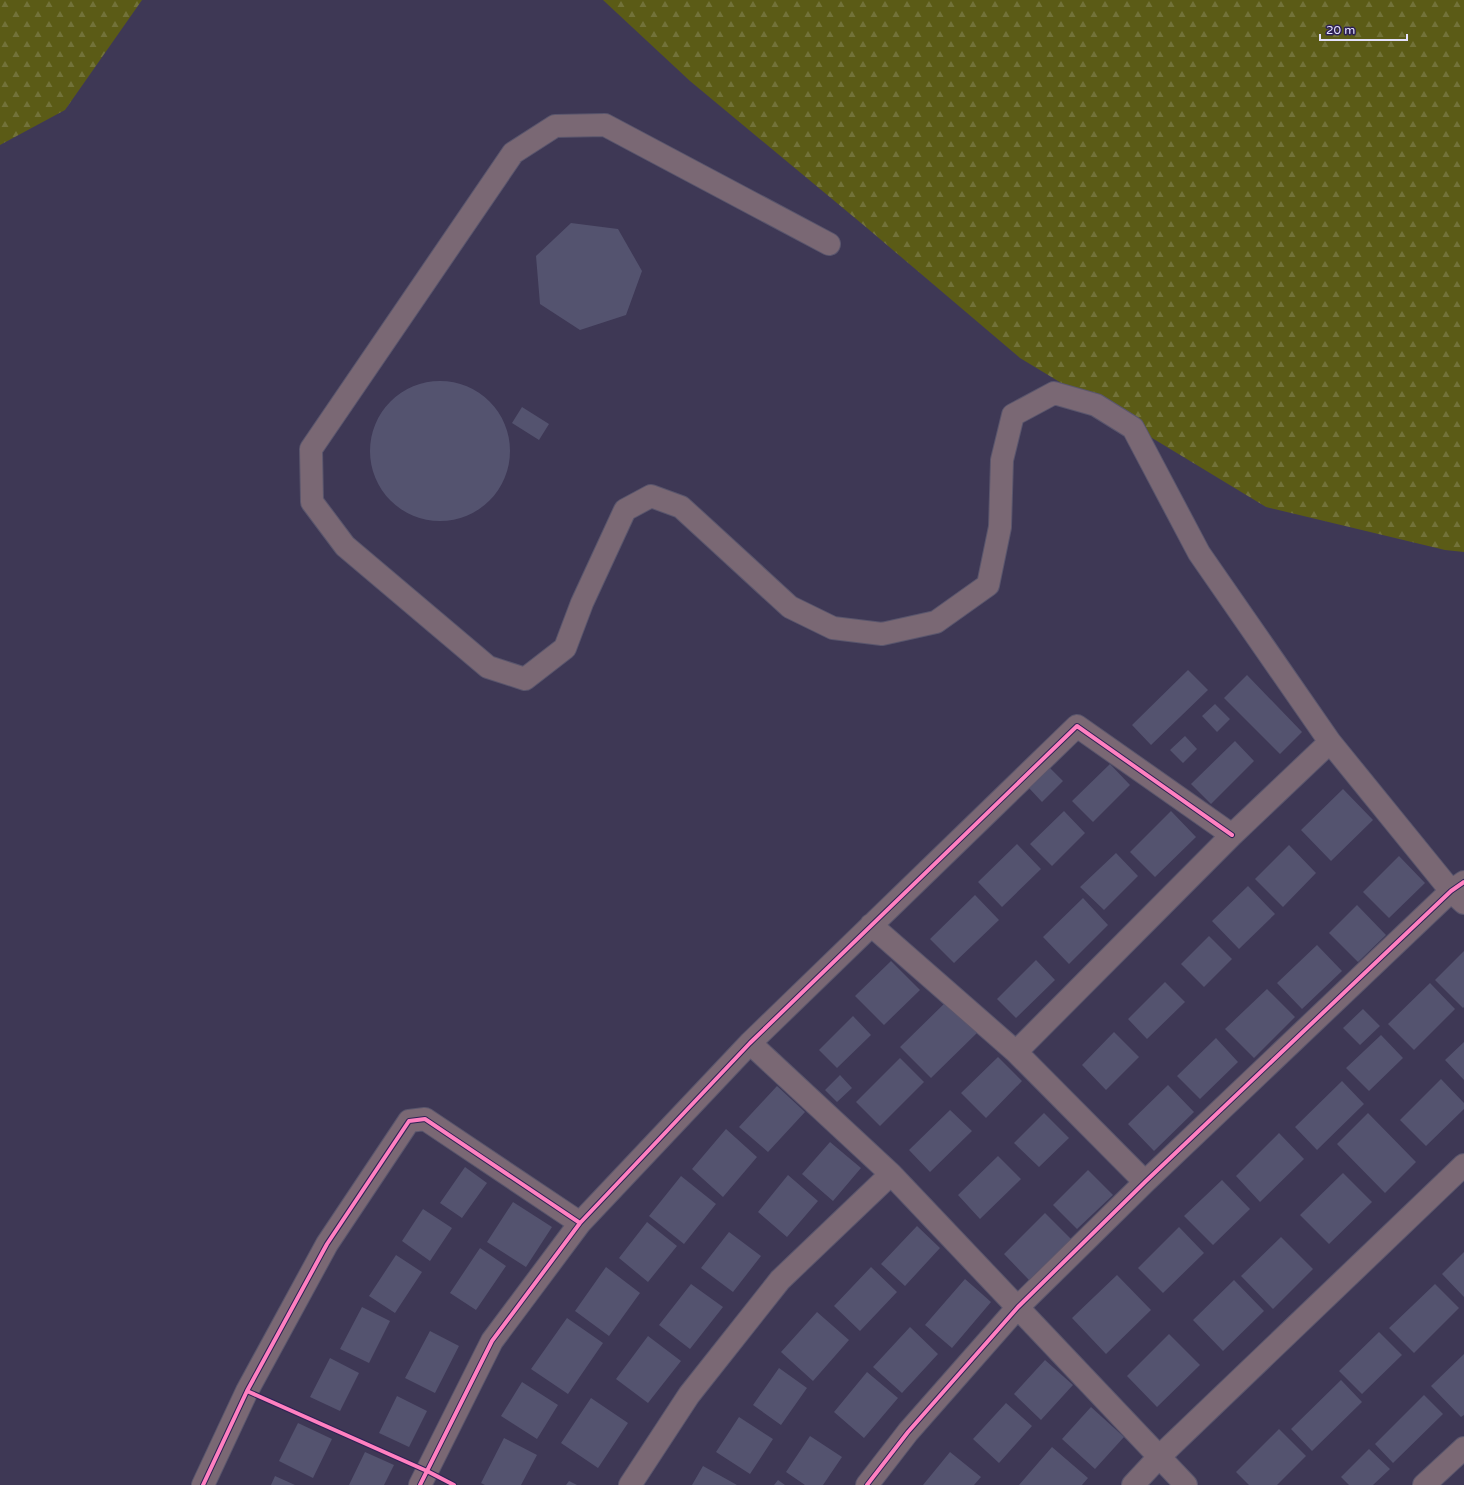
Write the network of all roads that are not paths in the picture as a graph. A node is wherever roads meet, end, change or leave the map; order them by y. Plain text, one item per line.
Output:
1 (829, 244) dead end
2 (1330, 742) junction
3 (1232, 835) junction
4 (1460, 892) edge
5 (871, 925) junction
6 (750, 1043) junction
7 (1016, 1052) junction
8 (1464, 1165) edge
9 (891, 1174) junction
10 (1145, 1182) junction
11 (580, 1223) junction
12 (1018, 1307) junction
13 (1464, 1448) edge
14 (1159, 1457) junction
15 (203, 1485) edge
16 (420, 1485) edge
17 (630, 1485) edge
18 (866, 1485) edge
19 (1133, 1485) edge
20 (1186, 1485) edge
21 (1424, 1485) edge

1 - 2 street
2 - 3 street
2 - 4 street
3 - 5 street
3 - 7 street
4 - 10 street
5 - 6 street
5 - 7 street
6 - 9 street
6 - 11 street
7 - 10 street
8 - 14 street
9 - 12 street
9 - 17 street
10 - 12 street
11 - 15 street
11 - 16 street
12 - 14 street
12 - 18 street
13 - 21 street
14 - 19 street
14 - 20 street

